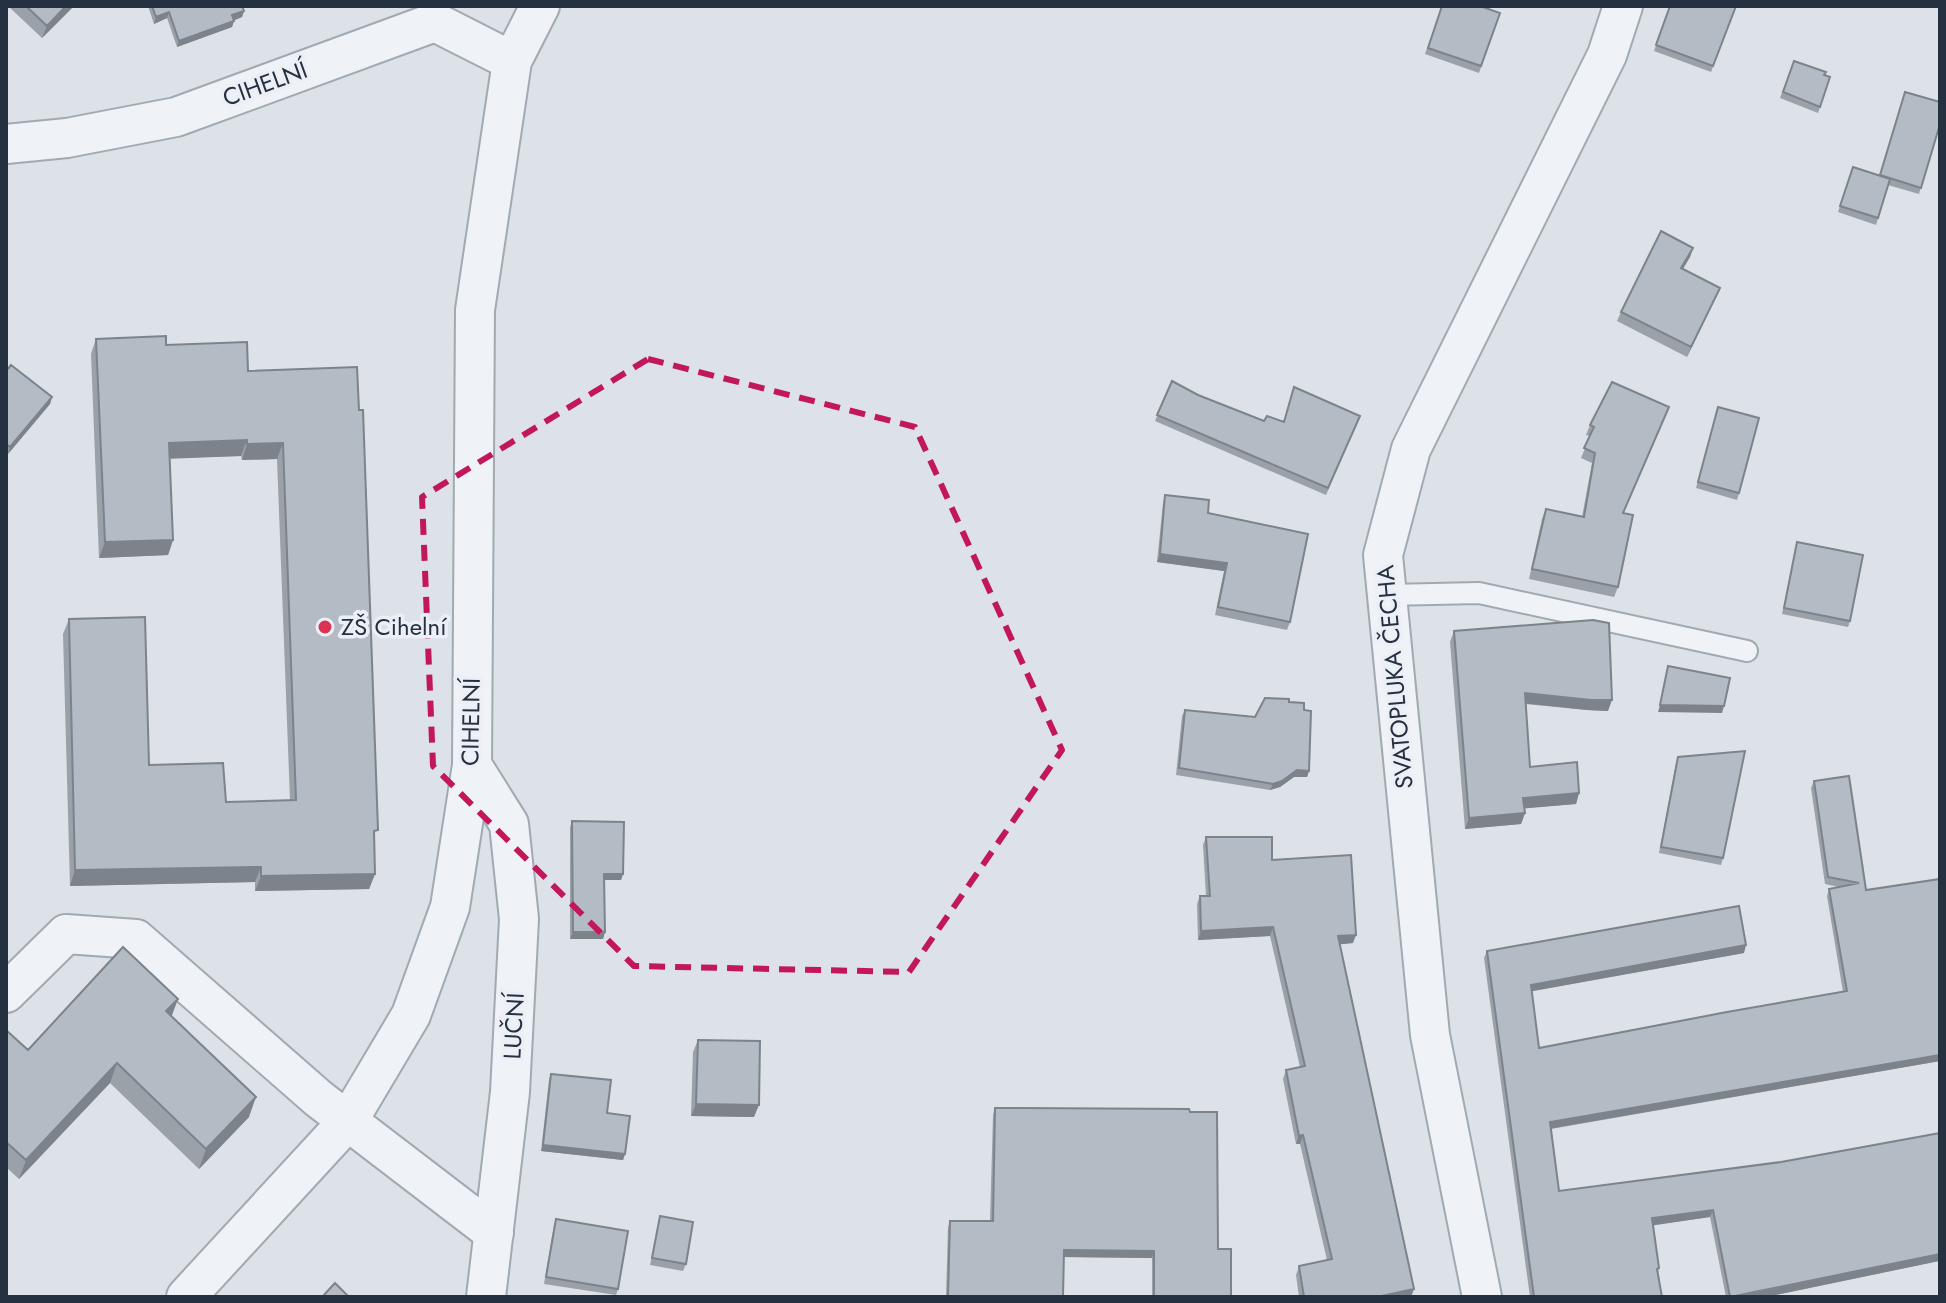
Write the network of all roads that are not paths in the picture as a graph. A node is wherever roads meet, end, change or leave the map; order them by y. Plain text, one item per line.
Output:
1 (540, 6) edge
2 (1623, 6) edge
3 (512, 61) junction
4 (6, 144) edge
5 (1387, 595) junction
6 (1747, 651) dead end
7 (472, 765) junction
8 (6, 993) edge
9 (348, 1121) junction
10 (494, 1233) junction
11 (191, 1292) edge
12 (155, 1297) edge
13 (486, 1297) edge
14 (1482, 1297) edge

1 - 3 street, CIHELNÍ
2 - 5 street, SVATOPLUKA ČECHA
3 - 4 street, CIHELNÍ
3 - 7 street, CIHELNÍ
5 - 6 lane
5 - 14 street, SVATOPLUKA ČECHA
7 - 9 street, CIHELNÍ
7 - 10 street, LUČNÍ
8 - 9 street
9 - 10 street
9 - 11 street, CIHELNÍ
10 - 13 street, LUČNÍ
11 - 12 street

